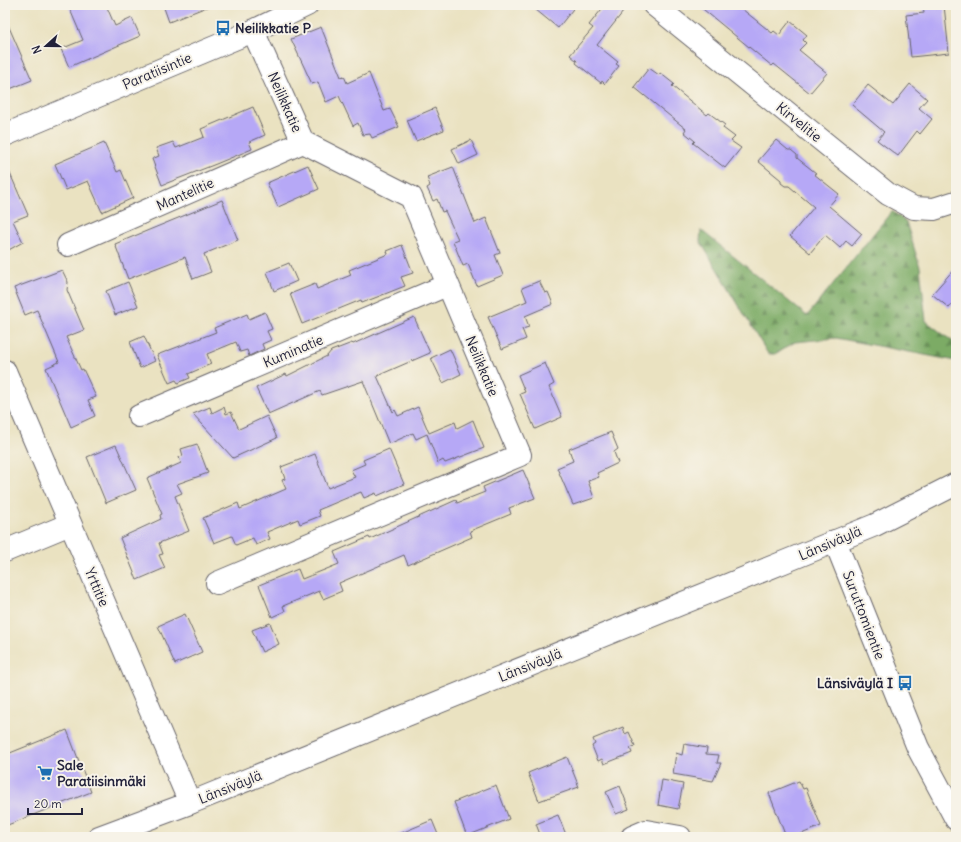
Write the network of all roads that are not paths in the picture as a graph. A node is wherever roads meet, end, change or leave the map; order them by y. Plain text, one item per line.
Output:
1 (307, 5) edge
2 (654, 5) edge
3 (253, 31) junction
4 (5, 135) edge
5 (303, 142) junction
6 (956, 202) edge
7 (68, 245) dead end
8 (447, 286) junction
9 (5, 371) edge
10 (139, 416) dead end
11 (956, 484) edge
12 (70, 524) junction
13 (835, 541) junction
14 (5, 551) edge
15 (217, 583) dead end
16 (190, 803) junction
17 (956, 819) edge
18 (99, 837) edge
19 (632, 837) edge
20 (680, 837) edge

1 - 3 street, Paratiisintie
2 - 6 street, Kirvelitie
3 - 4 street, Paratiisintie
3 - 5 street, Neilikkatie
5 - 7 street, Mantelitie
5 - 8 street, Neilikkatie
8 - 10 street, Kuminatie
8 - 15 street, Neilikkatie
9 - 12 street, Yrttitie
11 - 13 street, Länsiväylä
12 - 14 street
12 - 16 street, Yrttitie
13 - 16 street, Länsiväylä
13 - 17 street, Suruttomientie
16 - 18 street, Länsiväylä
19 - 20 street

